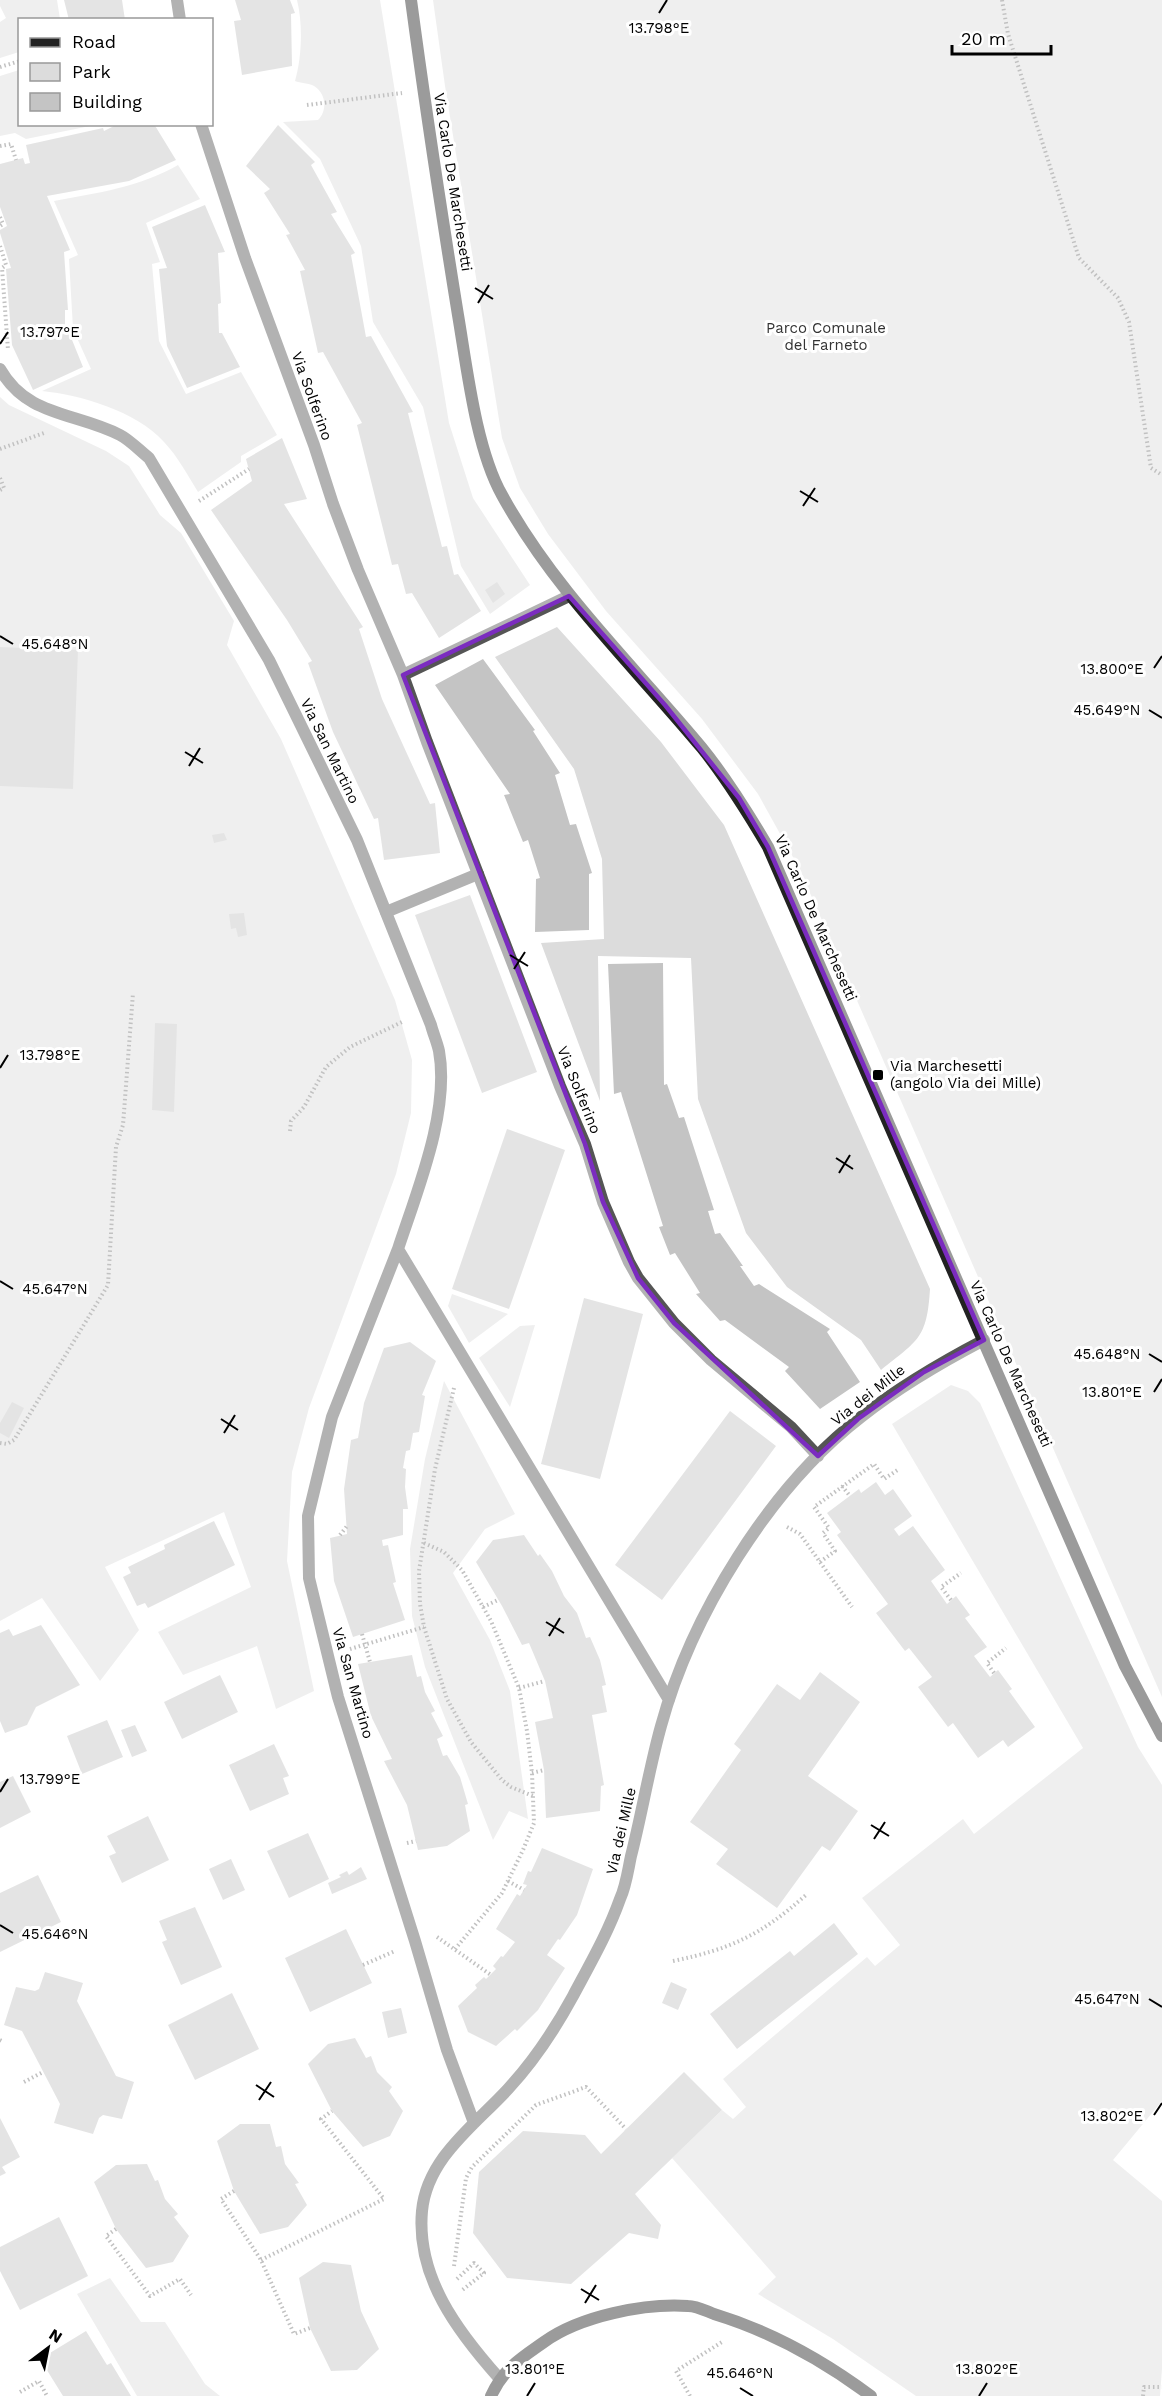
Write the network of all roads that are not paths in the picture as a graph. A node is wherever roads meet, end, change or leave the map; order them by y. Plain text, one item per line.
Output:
1 (177, 0) edge
2 (411, 0) edge
3 (180, 18) edge
4 (202, 126) edge
5 (0, 369) edge
6 (569, 596) junction
7 (404, 675) junction
8 (478, 874) junction
9 (386, 912) junction
10 (398, 1249) junction
11 (984, 1340) junction
12 (818, 1456) junction
13 (669, 1700) junction
14 (1162, 1736) edge
15 (474, 2123) junction
16 (499, 2378) junction
17 (491, 2396) edge
18 (871, 2396) edge

1 - 3 street
2 - 6 main road, Via Carlo De Marchesetti
4 - 7 street, Via Solferino
5 - 9 street, Via San Martino
6 - 7 street
6 - 11 main road, Via Carlo De Marchesetti
7 - 8 street, Via Solferino
8 - 9 street
8 - 12 street, Via Solferino
9 - 10 street, Via San Martino
10 - 13 street
10 - 15 street, Via San Martino
11 - 12 street, Via dei Mille
11 - 14 main road, Via Carlo De Marchesetti
12 - 13 street, Via dei Mille
13 - 15 street, Via dei Mille
15 - 16 street, Via dei Mille
16 - 17 main road
16 - 18 main road

